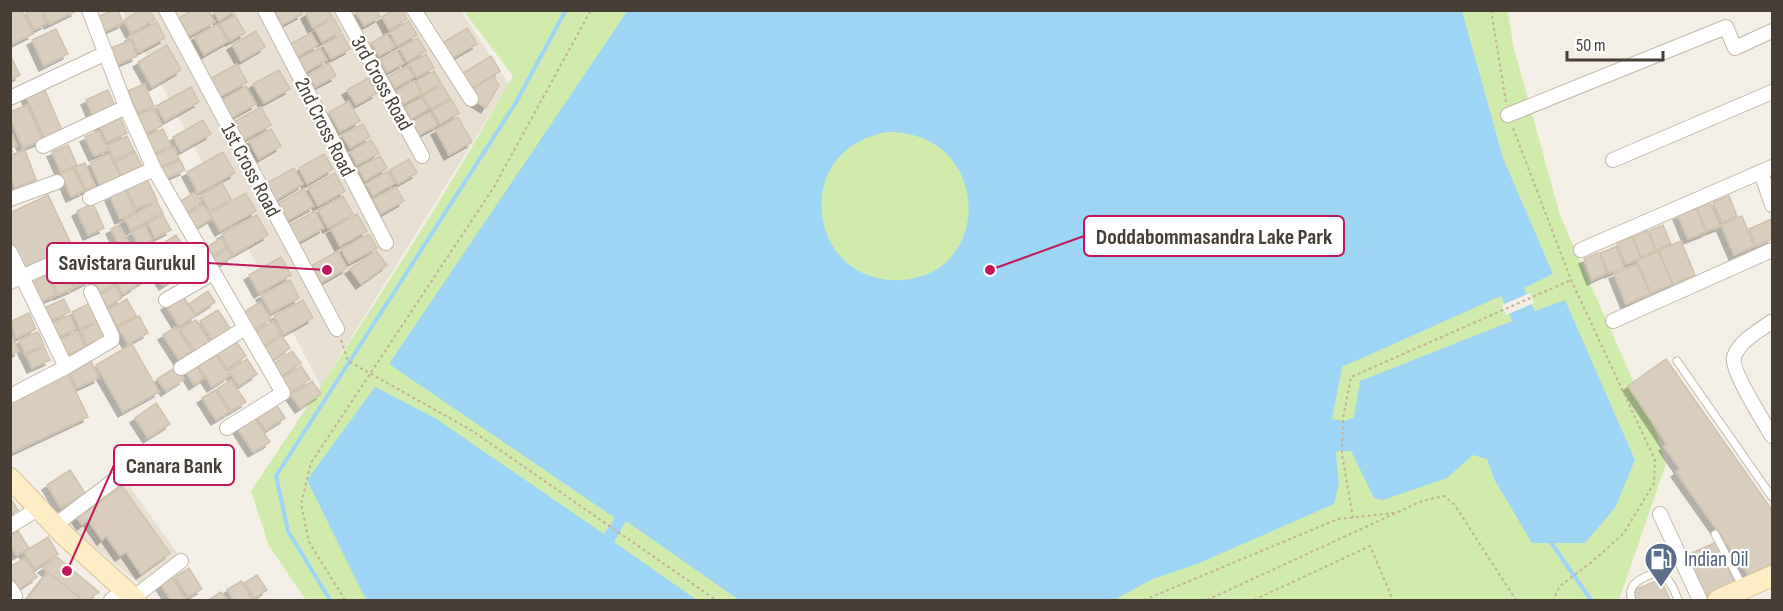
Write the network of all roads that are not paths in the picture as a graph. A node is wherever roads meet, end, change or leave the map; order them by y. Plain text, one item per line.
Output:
1 (89, 10) edge
2 (166, 10) edge
3 (265, 10) edge
4 (342, 10) edge
5 (414, 10) edge
6 (1773, 31) edge
7 (106, 52) junction
8 (1773, 92) edge
9 (10, 98) edge
10 (471, 99) dead end
11 (126, 107) junction
12 (1508, 115) road end
13 (44, 146) dead end
14 (422, 156) dead end
15 (1613, 160) dead end
16 (154, 169) junction
17 (1767, 170) edge
18 (57, 182) dead end
19 (90, 198) dead end
20 (10, 199) edge
21 (1773, 205) edge
22 (386, 243) dead end
23 (1581, 250) dead end
24 (1773, 250) edge
25 (10, 252) edge
26 (74, 254) dead end
27 (213, 273) junction
28 (16, 280) edge
29 (91, 292) dead end
30 (166, 300) dead end
31 (1613, 321) dead end
32 (1773, 324) edge
33 (244, 327) junction
34 (337, 329) road end
35 (1677, 361) dead end
36 (66, 367) junction
37 (182, 368) dead end
38 (10, 396) edge
39 (227, 428) dead end
40 (1773, 436) edge
41 (10, 477) edge
42 (116, 479) dead end
43 (1773, 498) edge
44 (39, 508) junction
45 (1660, 514) dead end
46 (55, 525) junction
47 (10, 526) edge
48 (1715, 534) dead end
49 (181, 561) dead end
50 (1773, 576) edge
51 (1744, 589) junction
52 (126, 597) edge
53 (1632, 600) edge
54 (1678, 600) edge
55 (1700, 600) edge
56 (1718, 600) edge

1 - 7 street
2 - 34 street, 1st Cross Road
3 - 22 street, 2nd Cross Road
4 - 14 street, 3rd Cross Road
5 - 10 street
6 - 12 street
7 - 9 street
7 - 11 street
8 - 15 street
11 - 13 street
11 - 16 street
16 - 19 street
16 - 27 street
17 - 21 street
17 - 23 street
18 - 20 street
24 - 31 street
25 - 28 street
26 - 28 street
27 - 30 street
27 - 33 street
28 - 36 street
29 - 36 street
32 - 40 street
33 - 37 street
33 - 39 street
35 - 43 lane
36 - 38 street
41 - 44 main road
42 - 46 street
44 - 46 main road
44 - 47 street
45 - 55 street
46 - 52 main road
48 - 51 lane
49 - 52 street
50 - 51 main road
51 - 56 main road
53 - 54 lane

